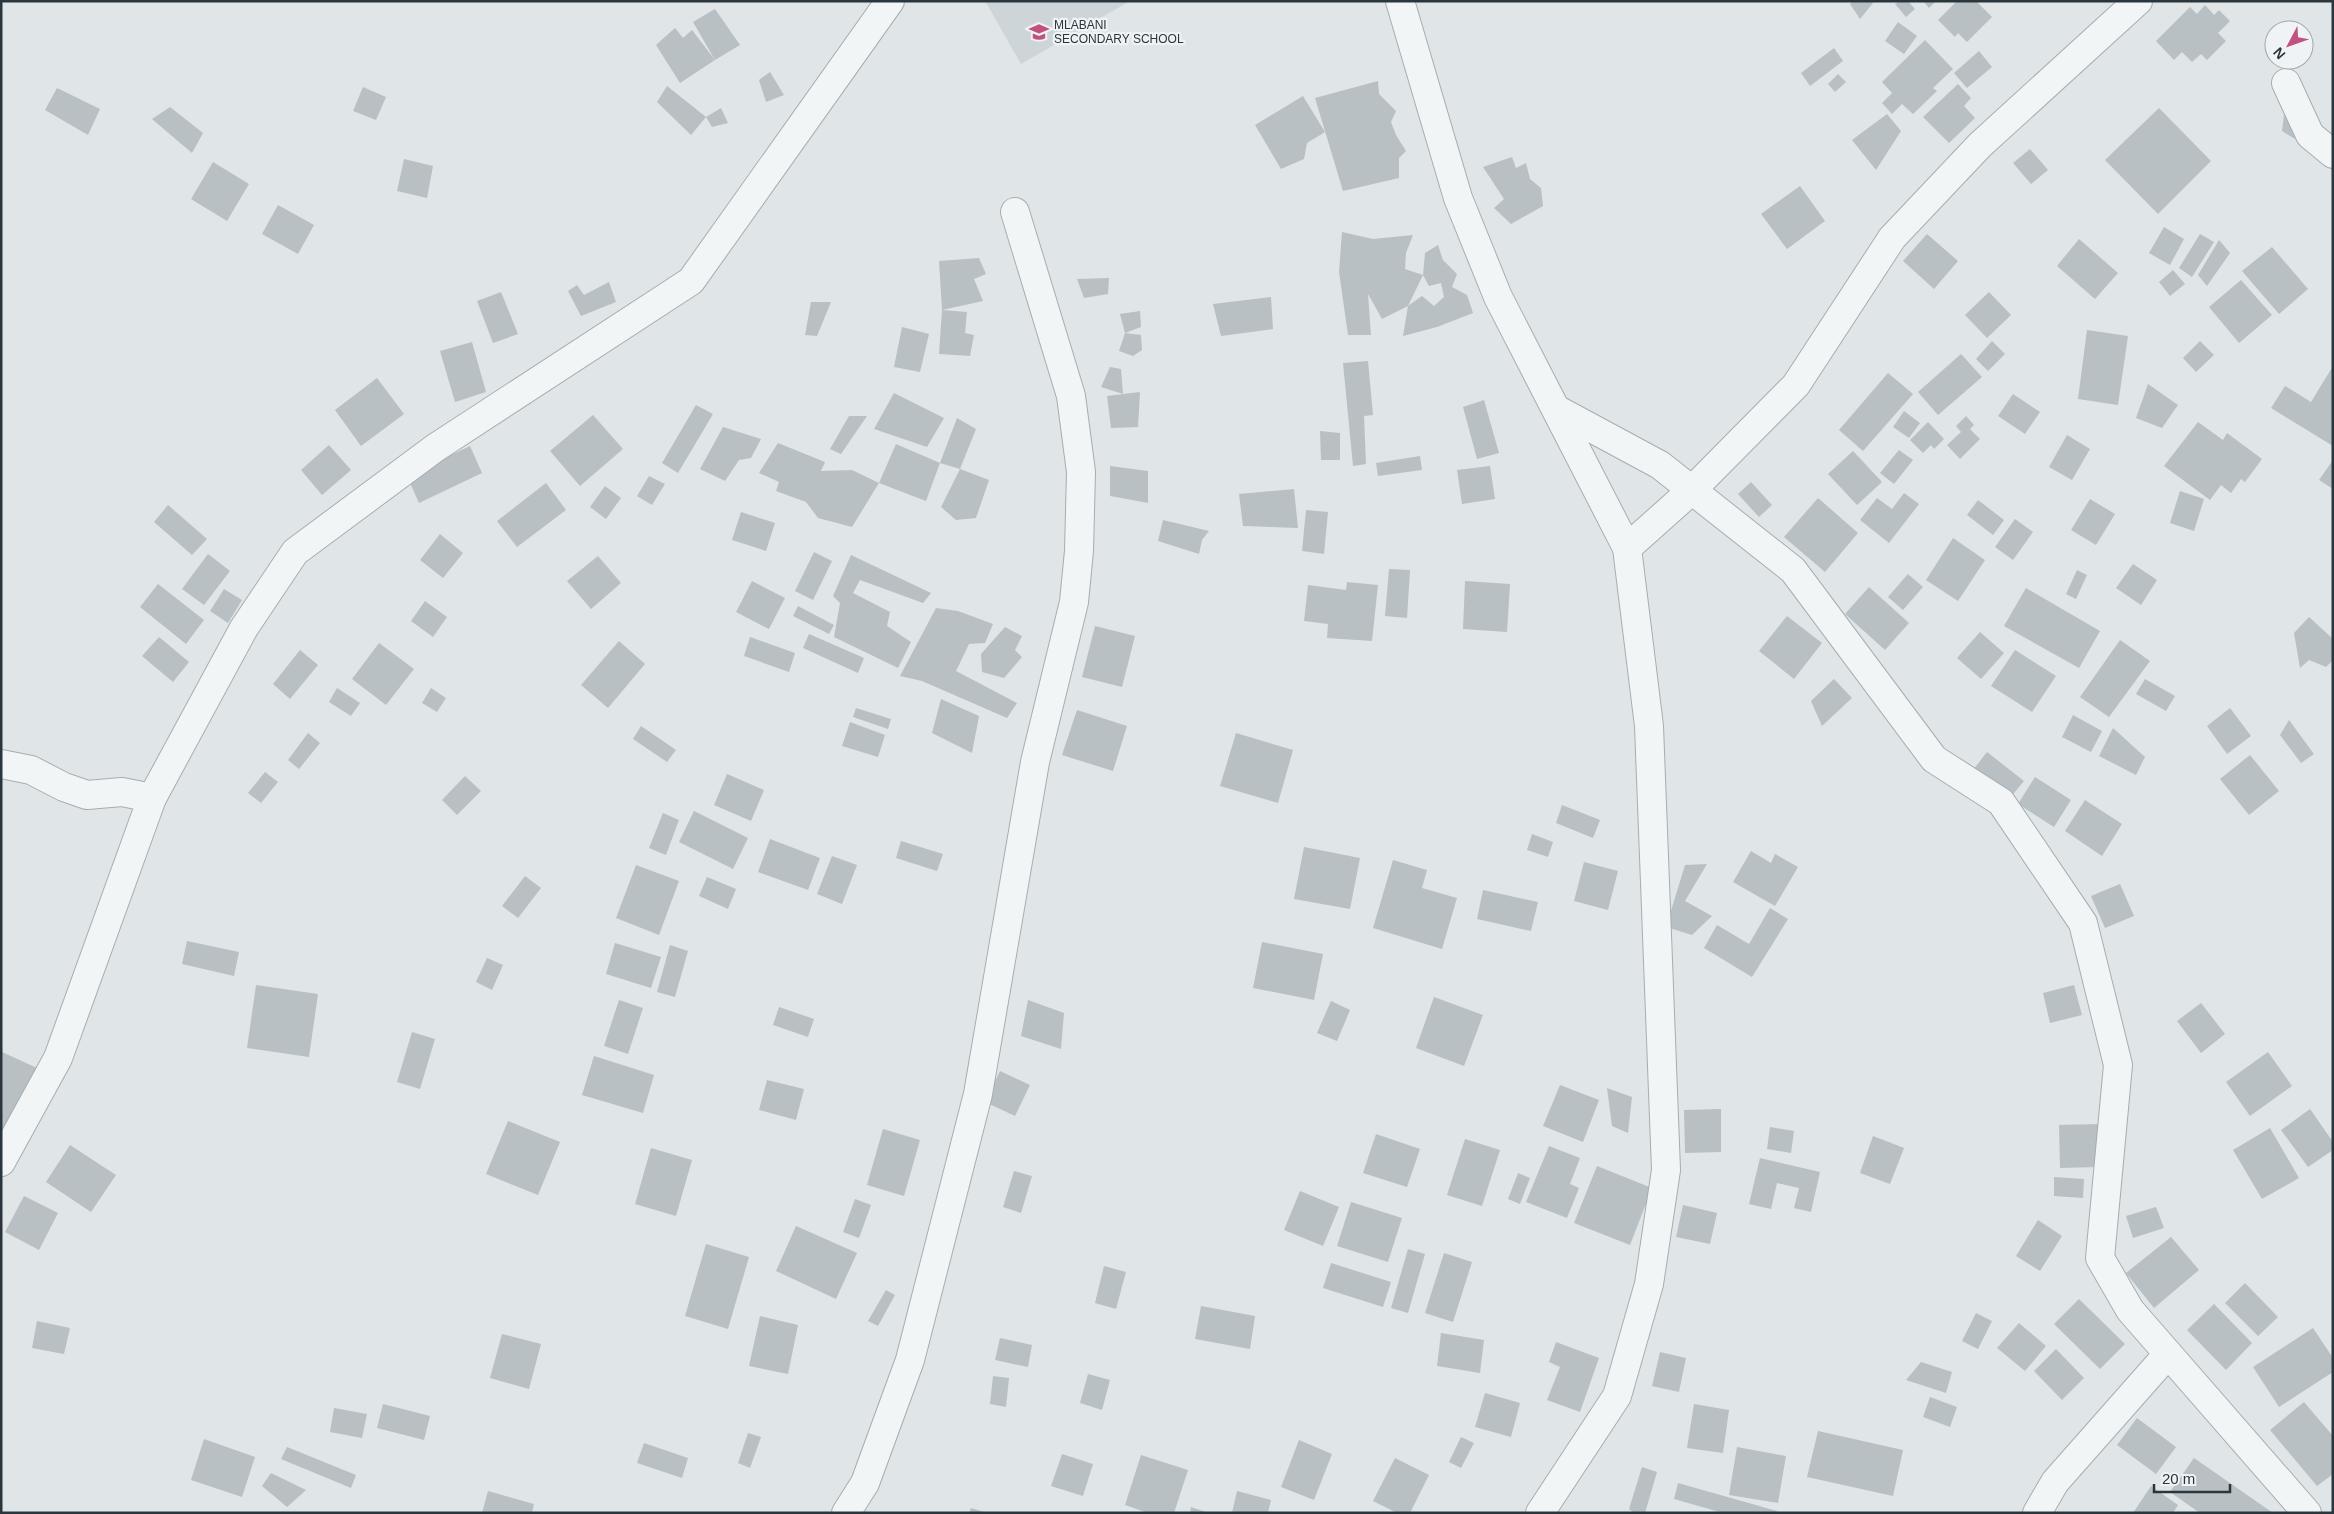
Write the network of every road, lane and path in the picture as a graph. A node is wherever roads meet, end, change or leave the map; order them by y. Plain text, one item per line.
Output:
1 (890, 1) edge
2 (1400, 1) edge
3 (2138, 1) edge
4 (2286, 83) dead end
5 (2333, 154) edge
6 (1015, 212) dead end
7 (1556, 409) junction
8 (1692, 490) junction
9 (1627, 548) junction
10 (1, 764) edge
11 (152, 798) junction
12 (1, 1162) edge
13 (2168, 1354) junction
14 (846, 1513) edge
15 (1540, 1513) edge
16 (2038, 1513) edge
17 (2306, 1513) edge

1 - 11 street
2 - 7 street
3 - 8 street
4 - 5 street
6 - 14 street
7 - 8 street
7 - 9 street
8 - 9 street
8 - 13 street
9 - 15 street
10 - 11 street
11 - 12 street
13 - 16 street
13 - 17 street

